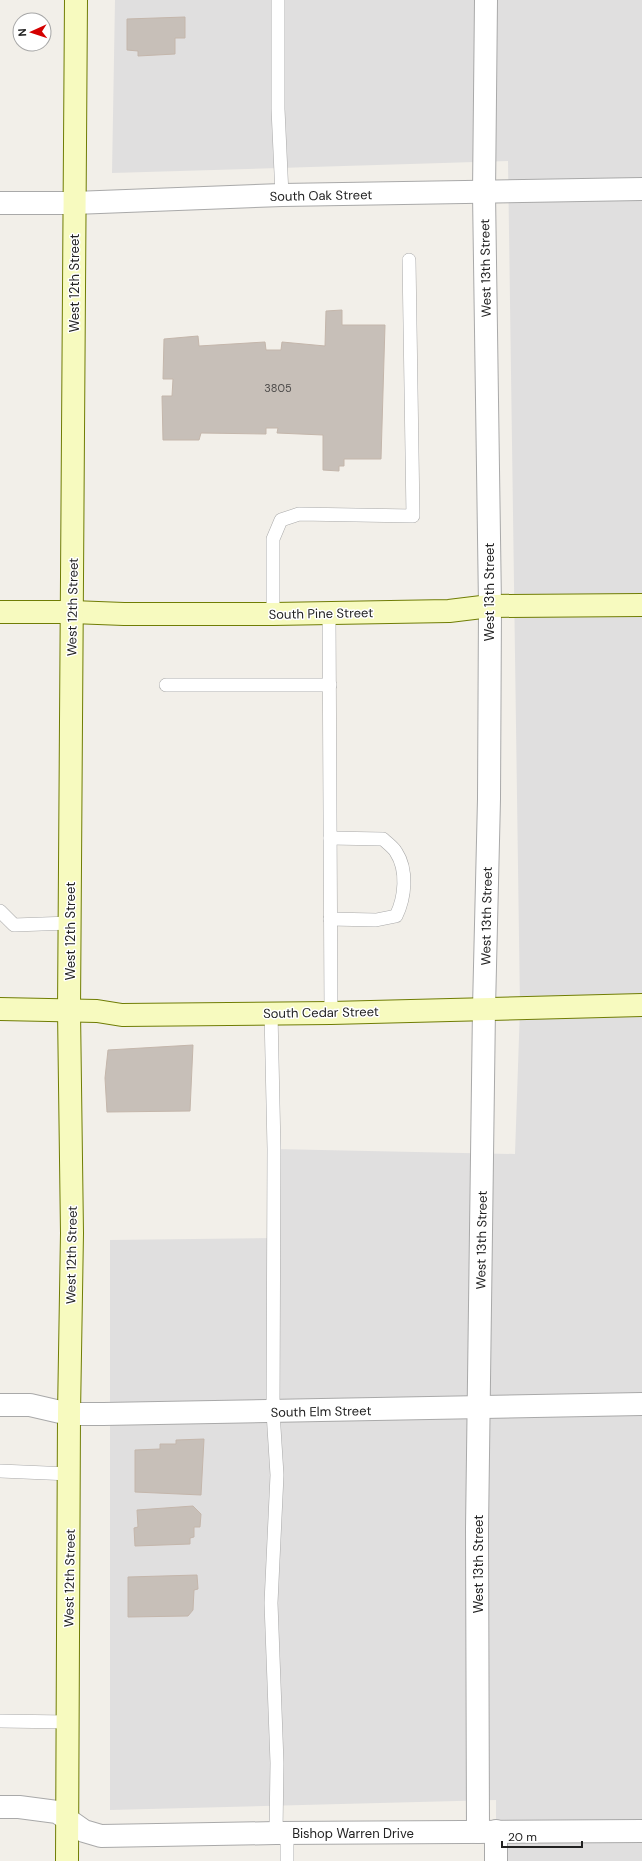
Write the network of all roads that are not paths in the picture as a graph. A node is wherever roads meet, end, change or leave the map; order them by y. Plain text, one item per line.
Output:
1 (76, 0) edge
2 (278, 0) edge
3 (486, 0) edge
4 (642, 189) edge
5 (484, 193) junction
6 (282, 195) junction
7 (0, 203) edge
8 (74, 203) junction
9 (409, 260) dead end
10 (642, 605) edge
11 (490, 606) junction
12 (0, 612) edge
13 (72, 612) junction
14 (329, 613) junction
15 (273, 614) junction
16 (166, 684) dead end
17 (330, 685) junction
18 (330, 838) junction
19 (0, 911) edge
20 (330, 920) junction
21 (70, 923) junction
22 (642, 1005) edge
23 (484, 1008) junction
24 (0, 1009) edge
25 (69, 1011) junction
26 (271, 1013) junction
27 (331, 1013) junction
28 (642, 1404) edge
29 (0, 1405) edge
30 (479, 1408) junction
31 (274, 1412) junction
32 (69, 1414) junction
33 (0, 1471) edge
34 (70, 1474) junction
35 (0, 1721) edge
36 (67, 1722) junction
37 (0, 1807) edge
38 (69, 1820) junction
39 (487, 1831) junction
40 (642, 1831) edge
41 (281, 1833) junction
42 (67, 1861) edge
43 (286, 1861) edge
44 (496, 1861) edge

1 - 8 main road, West 12th Street
2 - 6 lane
3 - 5 street, West 13th Street
4 - 5 street, South Oak Street
5 - 6 street, South Oak Street
5 - 11 street, West 13th Street
6 - 8 street, South Oak Street
7 - 8 street, South Oak Street
8 - 13 main road, West 12th Street
9 - 15 lane
10 - 11 main road, South Pine Street
11 - 14 main road, South Pine Street
11 - 23 street, West 13th Street
12 - 13 main road, South Pine Street
13 - 15 main road, South Pine Street
13 - 21 main road, West 12th Street
14 - 15 main road, South Pine Street
14 - 17 lane
16 - 17 lane
17 - 18 lane
18 - 20 lane
18 - 20 lane
19 - 21 lane
20 - 27 lane
21 - 25 main road, West 12th Street
22 - 23 main road, South Cedar Street
23 - 27 main road, South Cedar Street
23 - 30 street, West 13th Street
24 - 25 main road, South Cedar Street
25 - 26 main road, South Cedar Street
25 - 32 main road, West 12th Street
26 - 27 main road, South Cedar Street
26 - 31 lane
28 - 30 street, South Elm Street
29 - 32 street, South Elm Street
30 - 31 street, South Elm Street
30 - 39 street, West 13th Street
31 - 32 street, South Elm Street
31 - 41 lane
32 - 34 main road, West 12th Street
33 - 34 lane
34 - 36 main road, West 12th Street
35 - 36 lane
36 - 38 main road, West 12th Street
37 - 38 street, Bishop Warren Drive
38 - 41 street, Bishop Warren Drive
38 - 42 main road, West 12th Street
39 - 40 street, Bishop Warren Drive
39 - 41 street, Bishop Warren Drive
39 - 44 street, West 13th Street
41 - 43 lane

